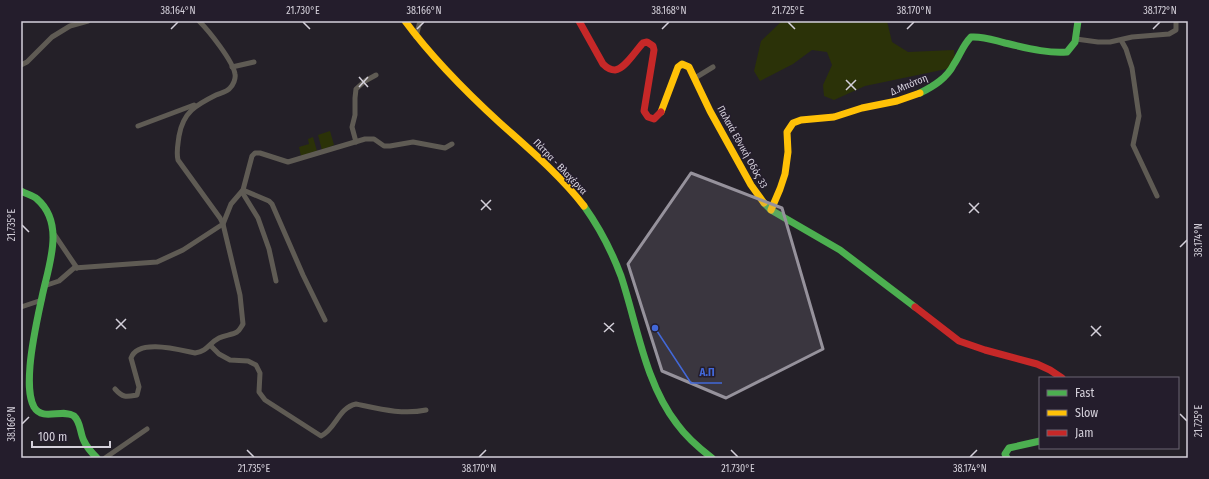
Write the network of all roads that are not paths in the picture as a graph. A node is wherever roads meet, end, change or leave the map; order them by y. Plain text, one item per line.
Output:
1 (88, 21) edge
2 (200, 21) edge
3 (405, 21) edge
4 (420, 21) edge
5 (579, 21) edge
6 (1078, 21) edge
7 (1176, 21) edge
8 (416, 37) junction
9 (1076, 39) junction
10 (1121, 40) junction
11 (254, 62) dead end
12 (21, 65) edge
13 (232, 67) junction
14 (713, 67) dead end
15 (376, 75) dead end
16 (695, 78) junction
17 (199, 104) junction
18 (138, 126) dead end
19 (356, 142) junction
20 (452, 144) dead end
21 (21, 191) edge
22 (243, 191) junction
23 (1157, 196) dead end
24 (772, 210) junction
25 (223, 224) junction
26 (54, 234) junction
27 (77, 268) junction
28 (276, 281) dead end
29 (44, 286) junction
30 (42, 300) junction
31 (21, 307) edge
32 (325, 320) dead end
33 (211, 346) junction
34 (1060, 377) edge
35 (115, 389) dead end
36 (426, 410) dead end
37 (146, 429) dead end
38 (1039, 441) edge
39 (97, 458) edge
40 (105, 458) edge
41 (712, 458) edge
42 (1007, 458) edge

1 - 12 street
2 - 13 street
3 - 8 main road, Πάτρα - Βλαχέρνα
4 - 8 street
5 - 16 main road, Παλαιά Εθνική Οδός 33
6 - 9 main road
7 - 10 street
8 - 41 main road, Πάτρα - Βλαχέρνα
9 - 10 street
9 - 24 main road, Δ.Μπότση
10 - 23 street
11 - 13 street
13 - 17 street
14 - 16 street
15 - 19 street
16 - 24 main road, Παλαιά Εθνική Οδός 33
17 - 18 street
17 - 25 street
19 - 20 street
19 - 22 street
21 - 26 main road
22 - 25 street
22 - 28 street
22 - 32 street
24 - 34 main road, Παλαιά Εθνική Οδός 33
25 - 27 street
25 - 33 street
26 - 27 street
26 - 29 main road
27 - 29 street
29 - 30 main road
30 - 31 street
30 - 39 main road
33 - 35 street
33 - 36 street
37 - 40 street
38 - 42 main road

